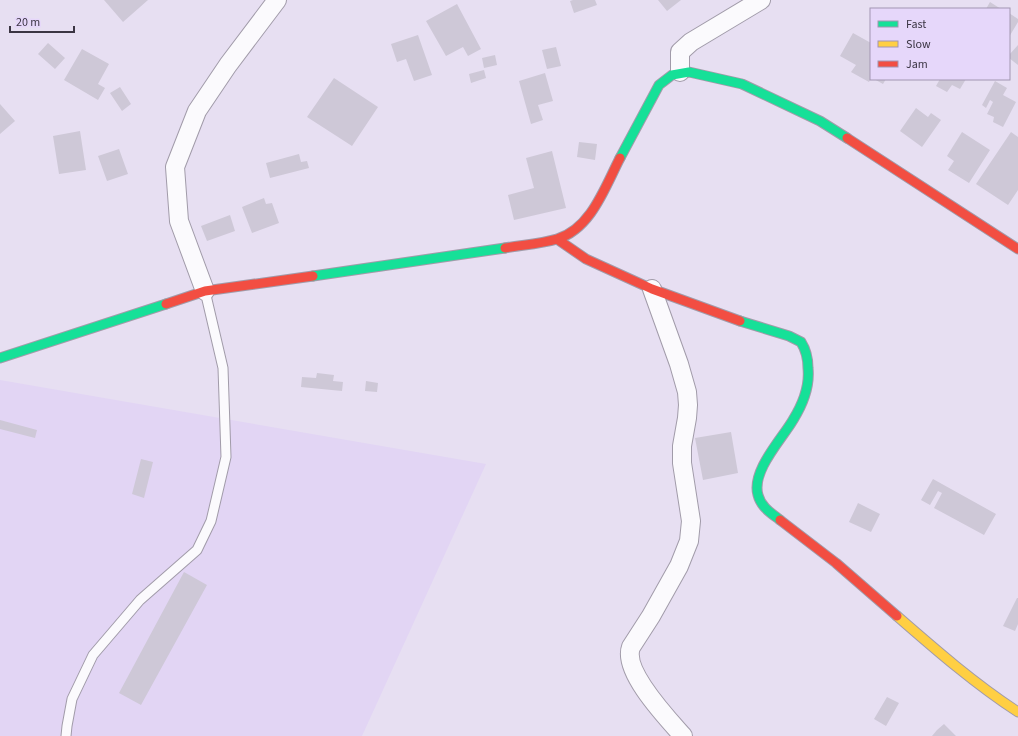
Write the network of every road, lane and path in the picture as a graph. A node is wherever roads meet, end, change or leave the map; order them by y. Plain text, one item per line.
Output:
1 (278, 0) edge
2 (761, 0) edge
3 (680, 72) junction
4 (556, 239) junction
5 (1018, 249) edge
6 (652, 289) junction
7 (205, 290) junction
8 (0, 358) edge
9 (1018, 712) edge
10 (66, 736) edge
11 (683, 736) edge

1 - 7 street
2 - 3 street
3 - 4 street
3 - 5 street
4 - 6 street
4 - 7 street
6 - 9 street
6 - 11 street
7 - 8 street
7 - 10 lane

